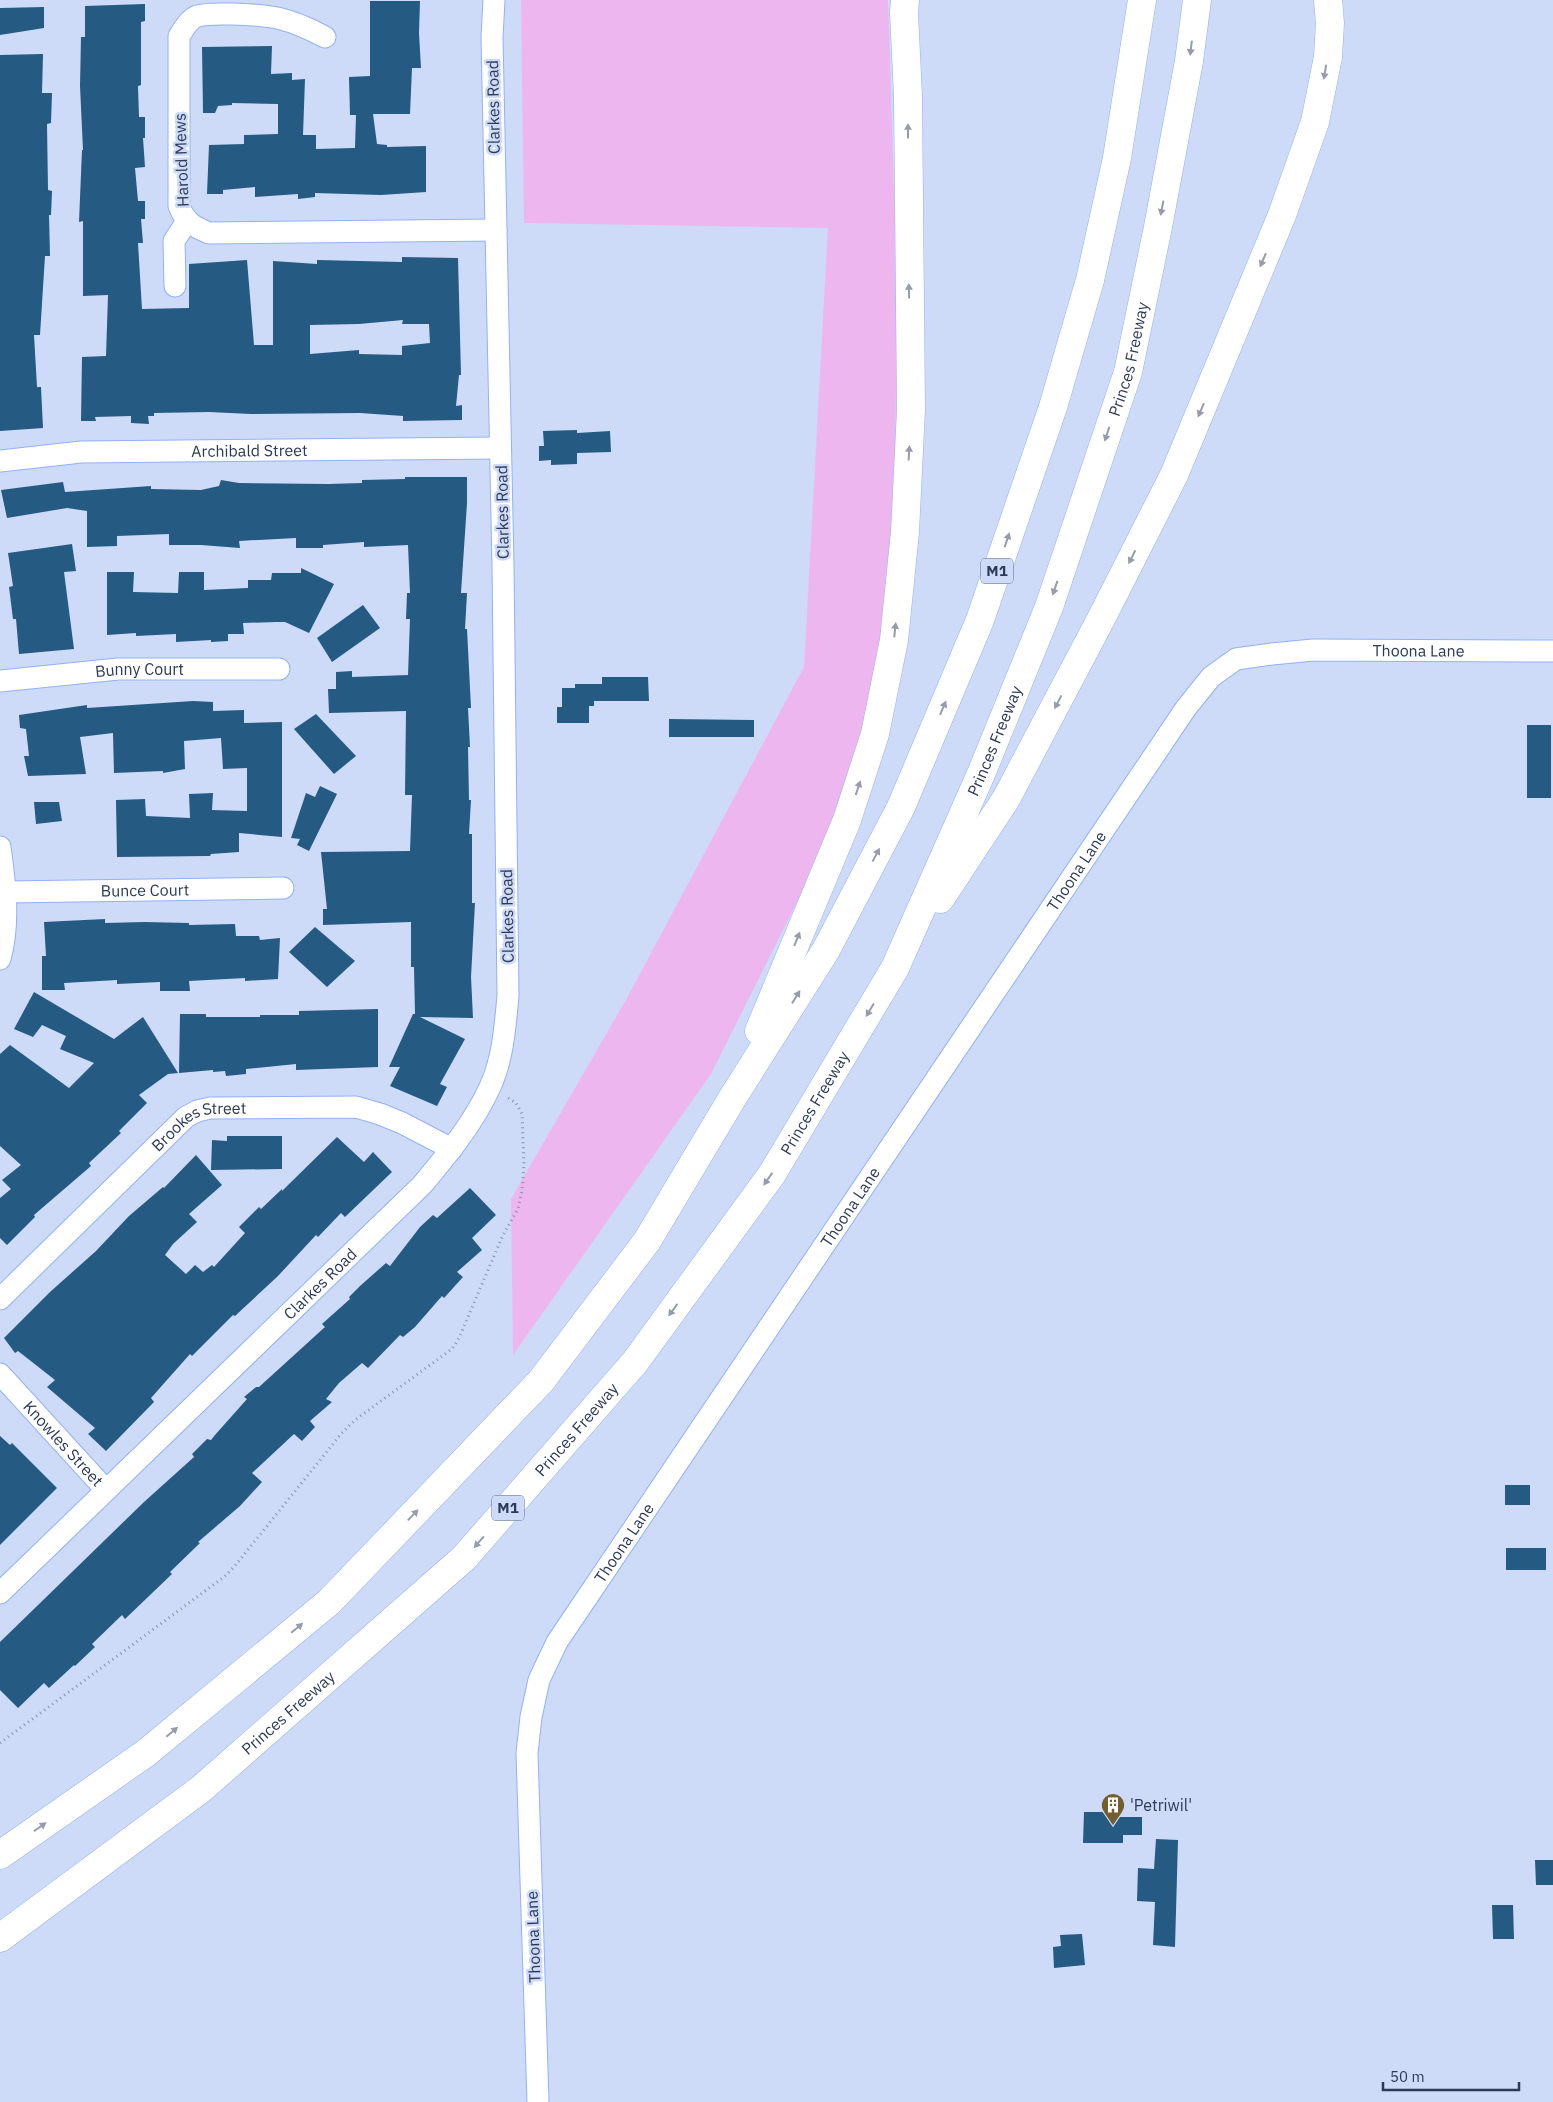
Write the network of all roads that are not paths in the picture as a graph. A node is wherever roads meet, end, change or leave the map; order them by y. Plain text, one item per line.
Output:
1 (487, 0) edge
2 (494, 0) edge
3 (1142, 0) edge
4 (1197, 0) edge
5 (903, 4) edge
6 (1332, 8) edge
7 (325, 37) dead end
8 (492, 37) junction
9 (187, 221) junction
10 (496, 230) junction
11 (175, 286) dead end
12 (500, 448) junction
13 (0, 461) edge
14 (1553, 651) edge
15 (278, 669) dead end
16 (0, 681) edge
17 (0, 847) edge
18 (283, 888) dead end
19 (6, 892) junction
20 (0, 959) edge
21 (895, 968) junction
22 (732, 1097) junction
23 (452, 1149) junction
24 (0, 1299) edge
25 (0, 1374) edge
26 (106, 1490) junction
27 (0, 1593) edge
28 (0, 1855) edge
29 (0, 1938) edge
30 (538, 2102) edge

1 - 8 street, Clarkes Road
2 - 8 street, Clarkes Road
22 -> 3 highway, M1
4 -> 21 highway, Princes Freeway / M1
22 -> 5 highway
6 -> 21 highway
7 - 9 street, Harold Mews
8 - 10 street, Clarkes Road
9 - 10 street, Harold Mews
9 - 11 street
10 - 12 street, Clarkes Road
12 - 13 street, Archibald Street
12 - 23 street, Clarkes Road
14 - 30 street, Thoona Lane
15 - 16 street, Bunny Court
17 - 19 street
18 - 19 street, Bunce Court
19 - 20 street
21 -> 29 highway, Princes Freeway / M1
28 -> 22 highway, M1
23 - 24 street, Brookes Street
23 - 26 street, Clarkes Road
25 - 26 street, Knowles Street
26 - 27 street, Clarkes Road

